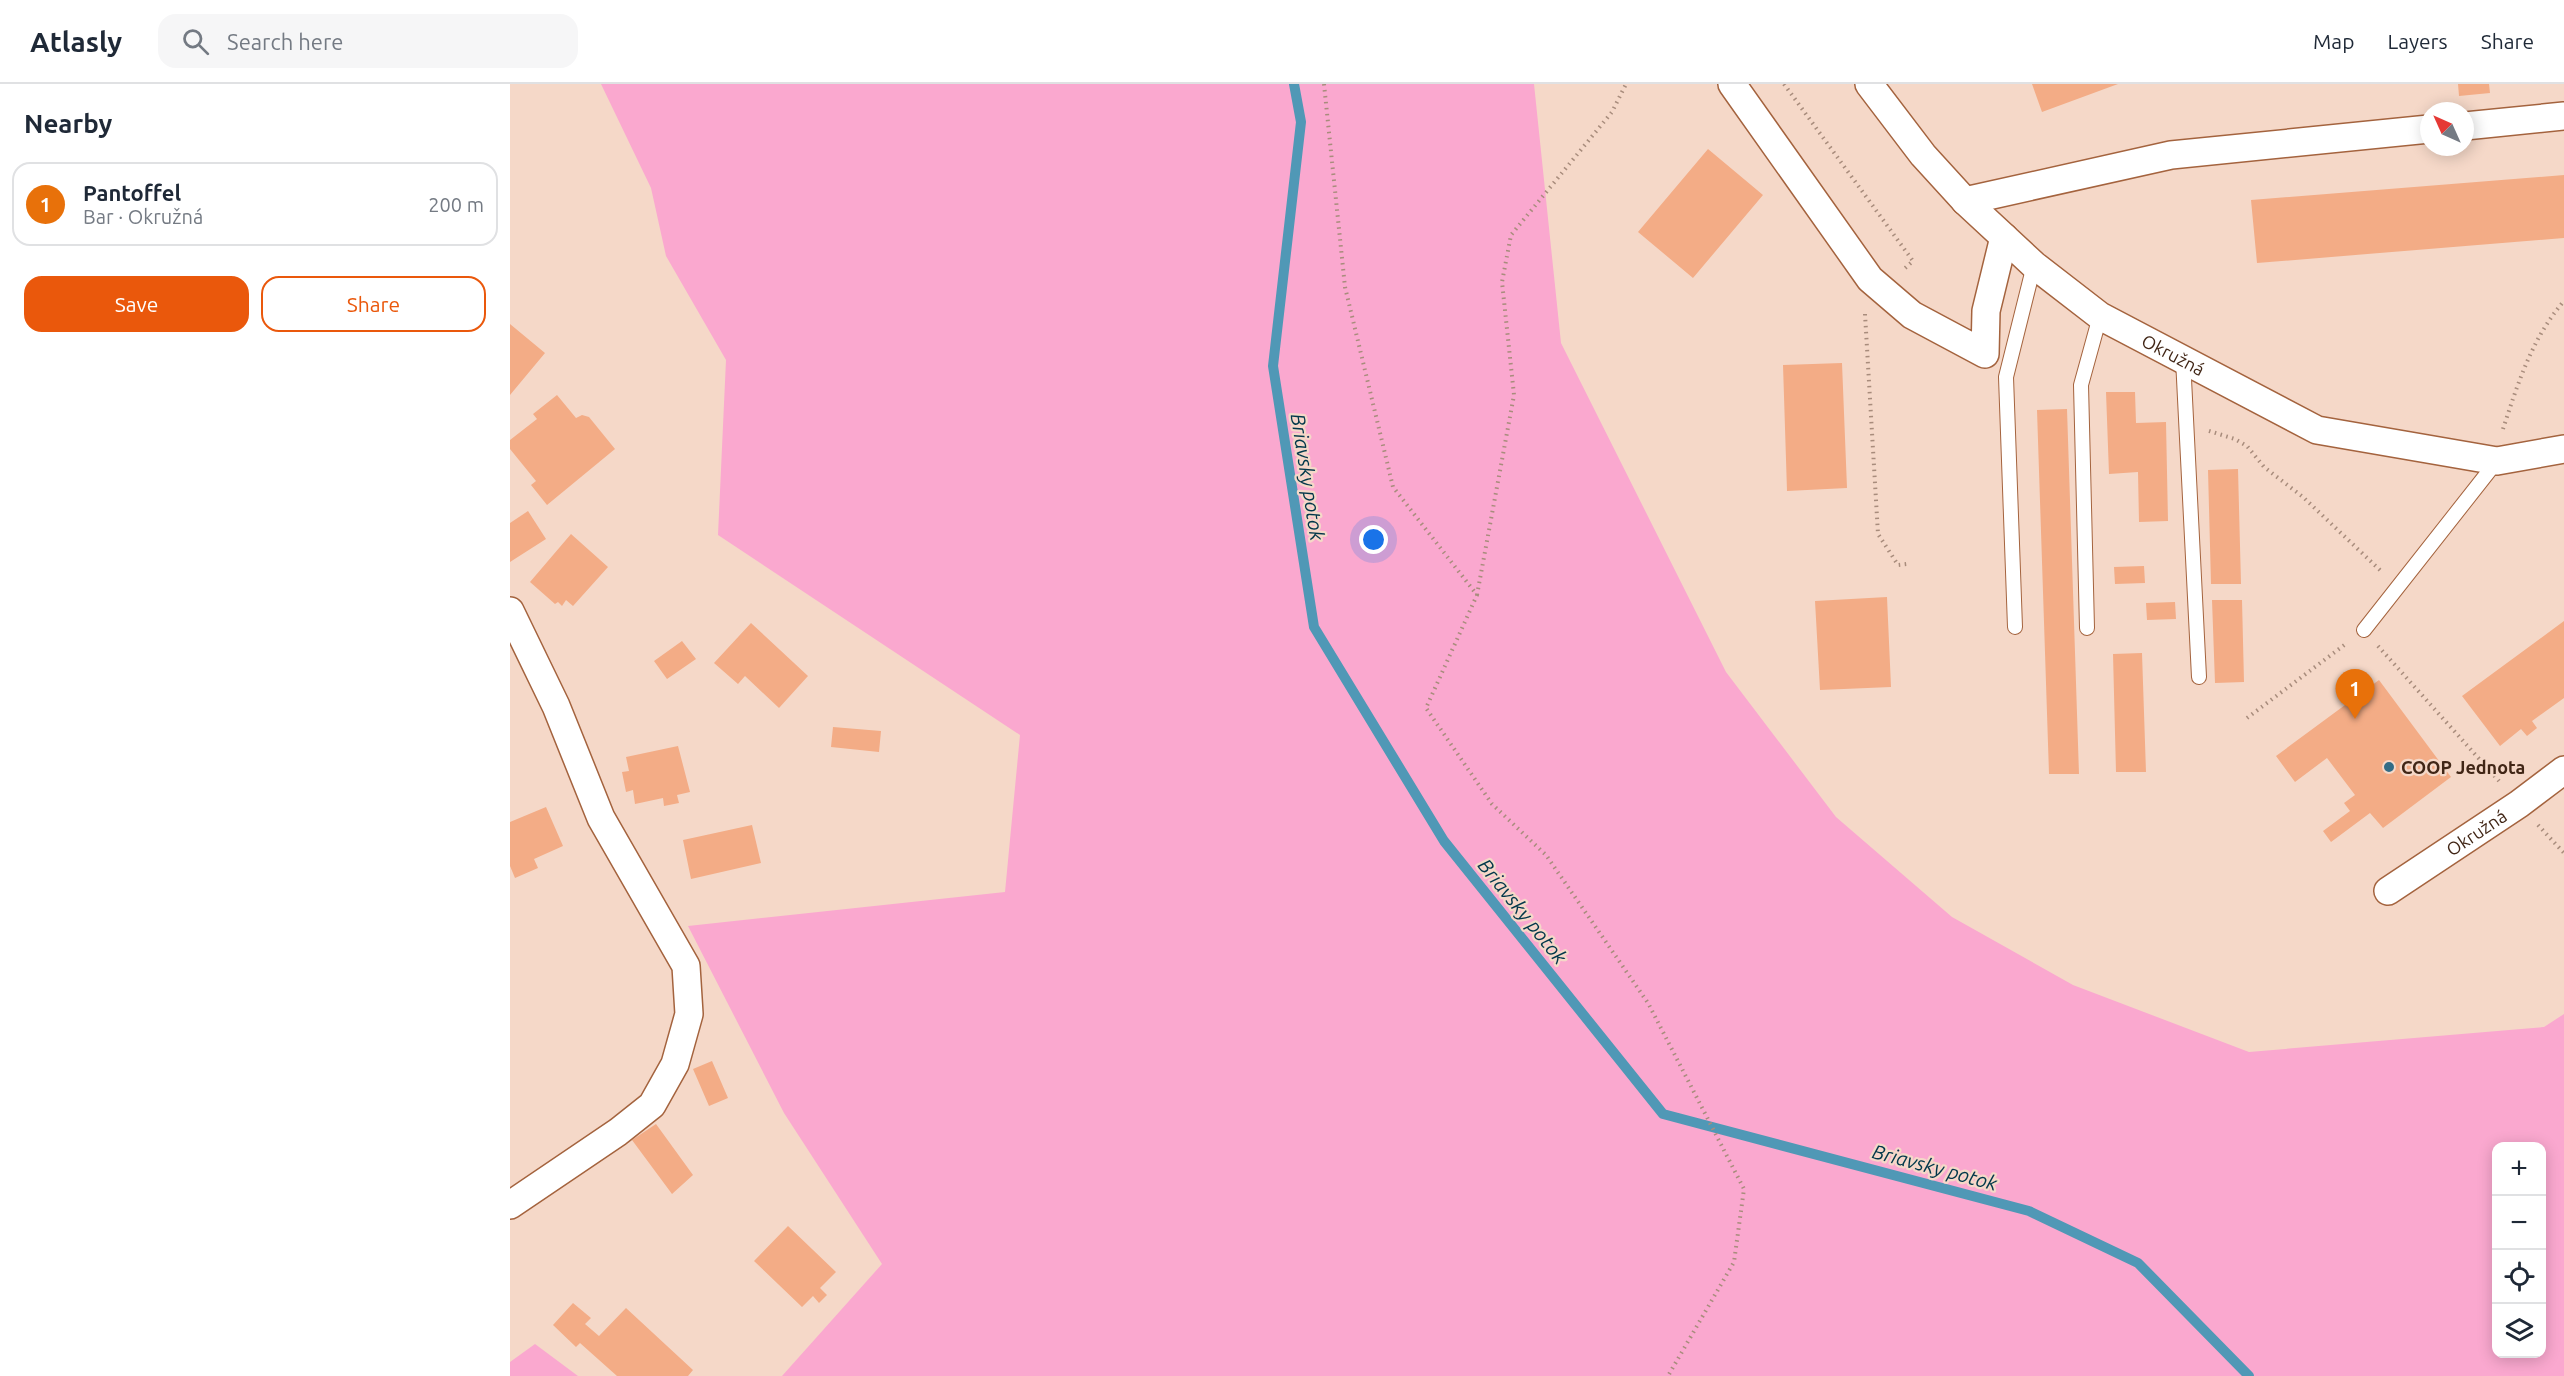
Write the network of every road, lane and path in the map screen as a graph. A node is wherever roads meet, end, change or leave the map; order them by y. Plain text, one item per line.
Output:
1 (1324, 84) edge
2 (1626, 84) edge
3 (1732, 84) edge
4 (1869, 84) edge
5 (2564, 116) edge
6 (2474, 125) edge
7 (2420, 130) edge
8 (1965, 201) junction
9 (2004, 237) junction
10 (2034, 265) junction
11 (2564, 301) edge
12 (2100, 316) junction
13 (2183, 359) junction
14 (2187, 428) junction
15 (2564, 450) edge
16 (2497, 461) junction
17 (1907, 564) dead end
18 (1898, 565) dead end
19 (2398, 586) junction
20 (1477, 595) junction
21 (510, 611) edge
22 (2015, 627) dead end
23 (2087, 628) dead end
24 (2364, 630) junction
25 (2199, 677) dead end
26 (2247, 718) dead end
27 (2564, 770) edge
28 (2519, 804) junction
29 (2564, 853) edge
30 (2388, 891) dead end
31 (510, 1205) edge
32 (1668, 1376) edge

1 - 20 path
2 - 20 path
3 - 9 street
4 - 8 street, Okružná
5 - 6 street
7 - 8 street
8 - 9 street, Okružná
9 - 10 street, Okružná
10 - 12 street, Okružná
10 - 22 lane
11 - 16 path
12 - 13 street, Okružná
12 - 23 lane
13 - 14 lane
13 - 16 street, Okružná
14 - 19 path
14 - 25 lane
15 - 16 street, Okružná
16 - 19 lane
17 - 18 path
19 - 24 lane
20 - 32 path
21 - 31 street
24 - 26 path
24 - 28 path
27 - 28 street, Okružná
28 - 29 path
28 - 30 street, Okružná

